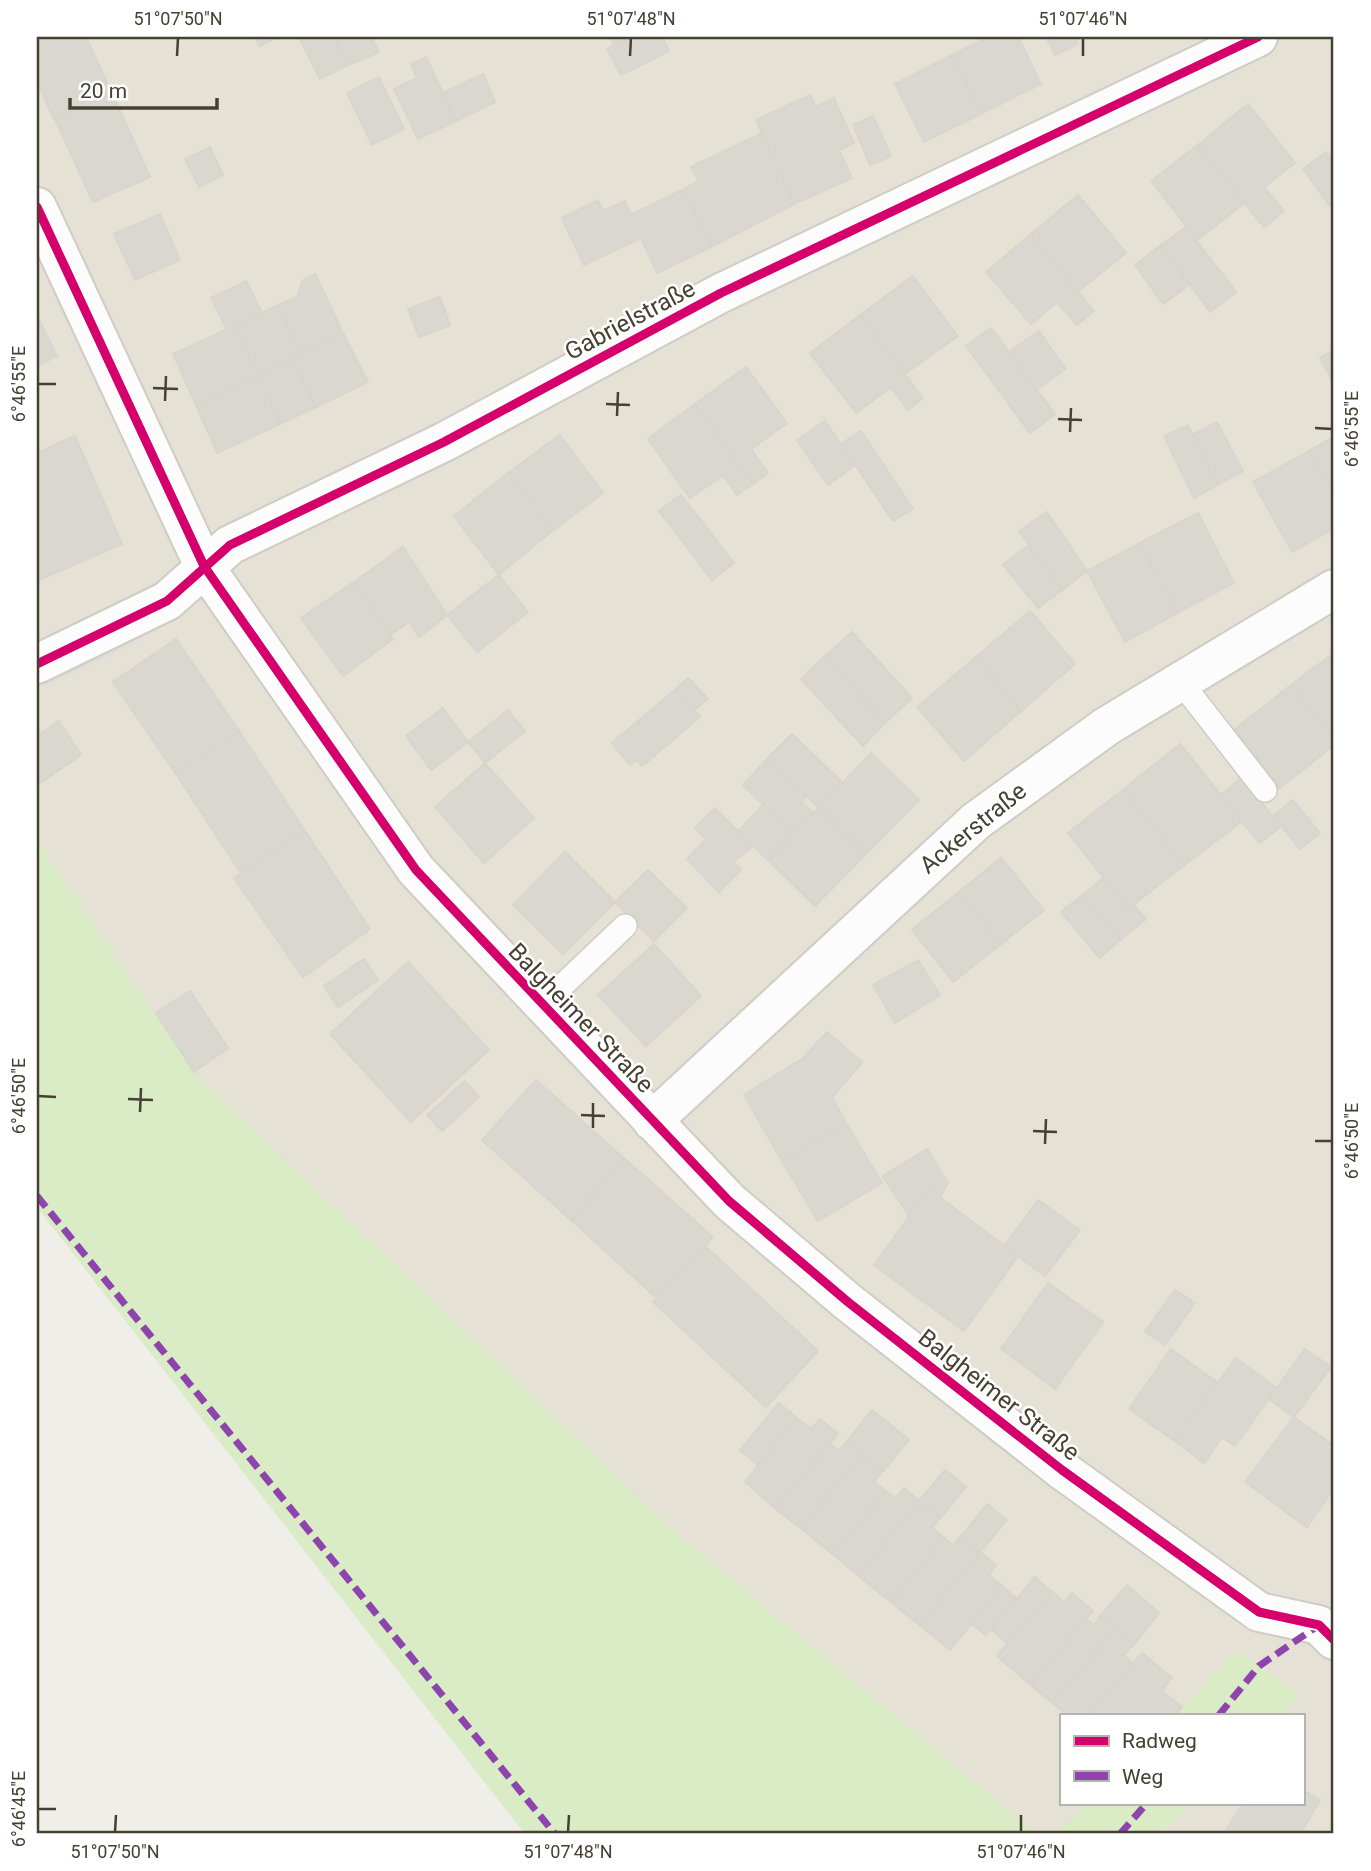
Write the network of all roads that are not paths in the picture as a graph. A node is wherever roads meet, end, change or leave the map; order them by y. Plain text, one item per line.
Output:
1 (1258, 37) edge
2 (37, 207) edge
3 (204, 566) junction
4 (1331, 597) edge
5 (37, 664) edge
6 (1180, 681) junction
7 (1265, 790) dead end
8 (625, 926) dead end
9 (542, 1005) junction
10 (652, 1121) junction
11 (1329, 1622) edge

1 - 3 street, Gabrielstraße
2 - 3 street, Balgheimer Straße
3 - 5 street, Gabrielstraße
3 - 9 street, Balgheimer Straße
4 - 6 street, Ackerstraße
6 - 7 lane
6 - 10 street, Ackerstraße
8 - 9 lane
9 - 10 street, Balgheimer Straße
10 - 11 street, Balgheimer Straße

